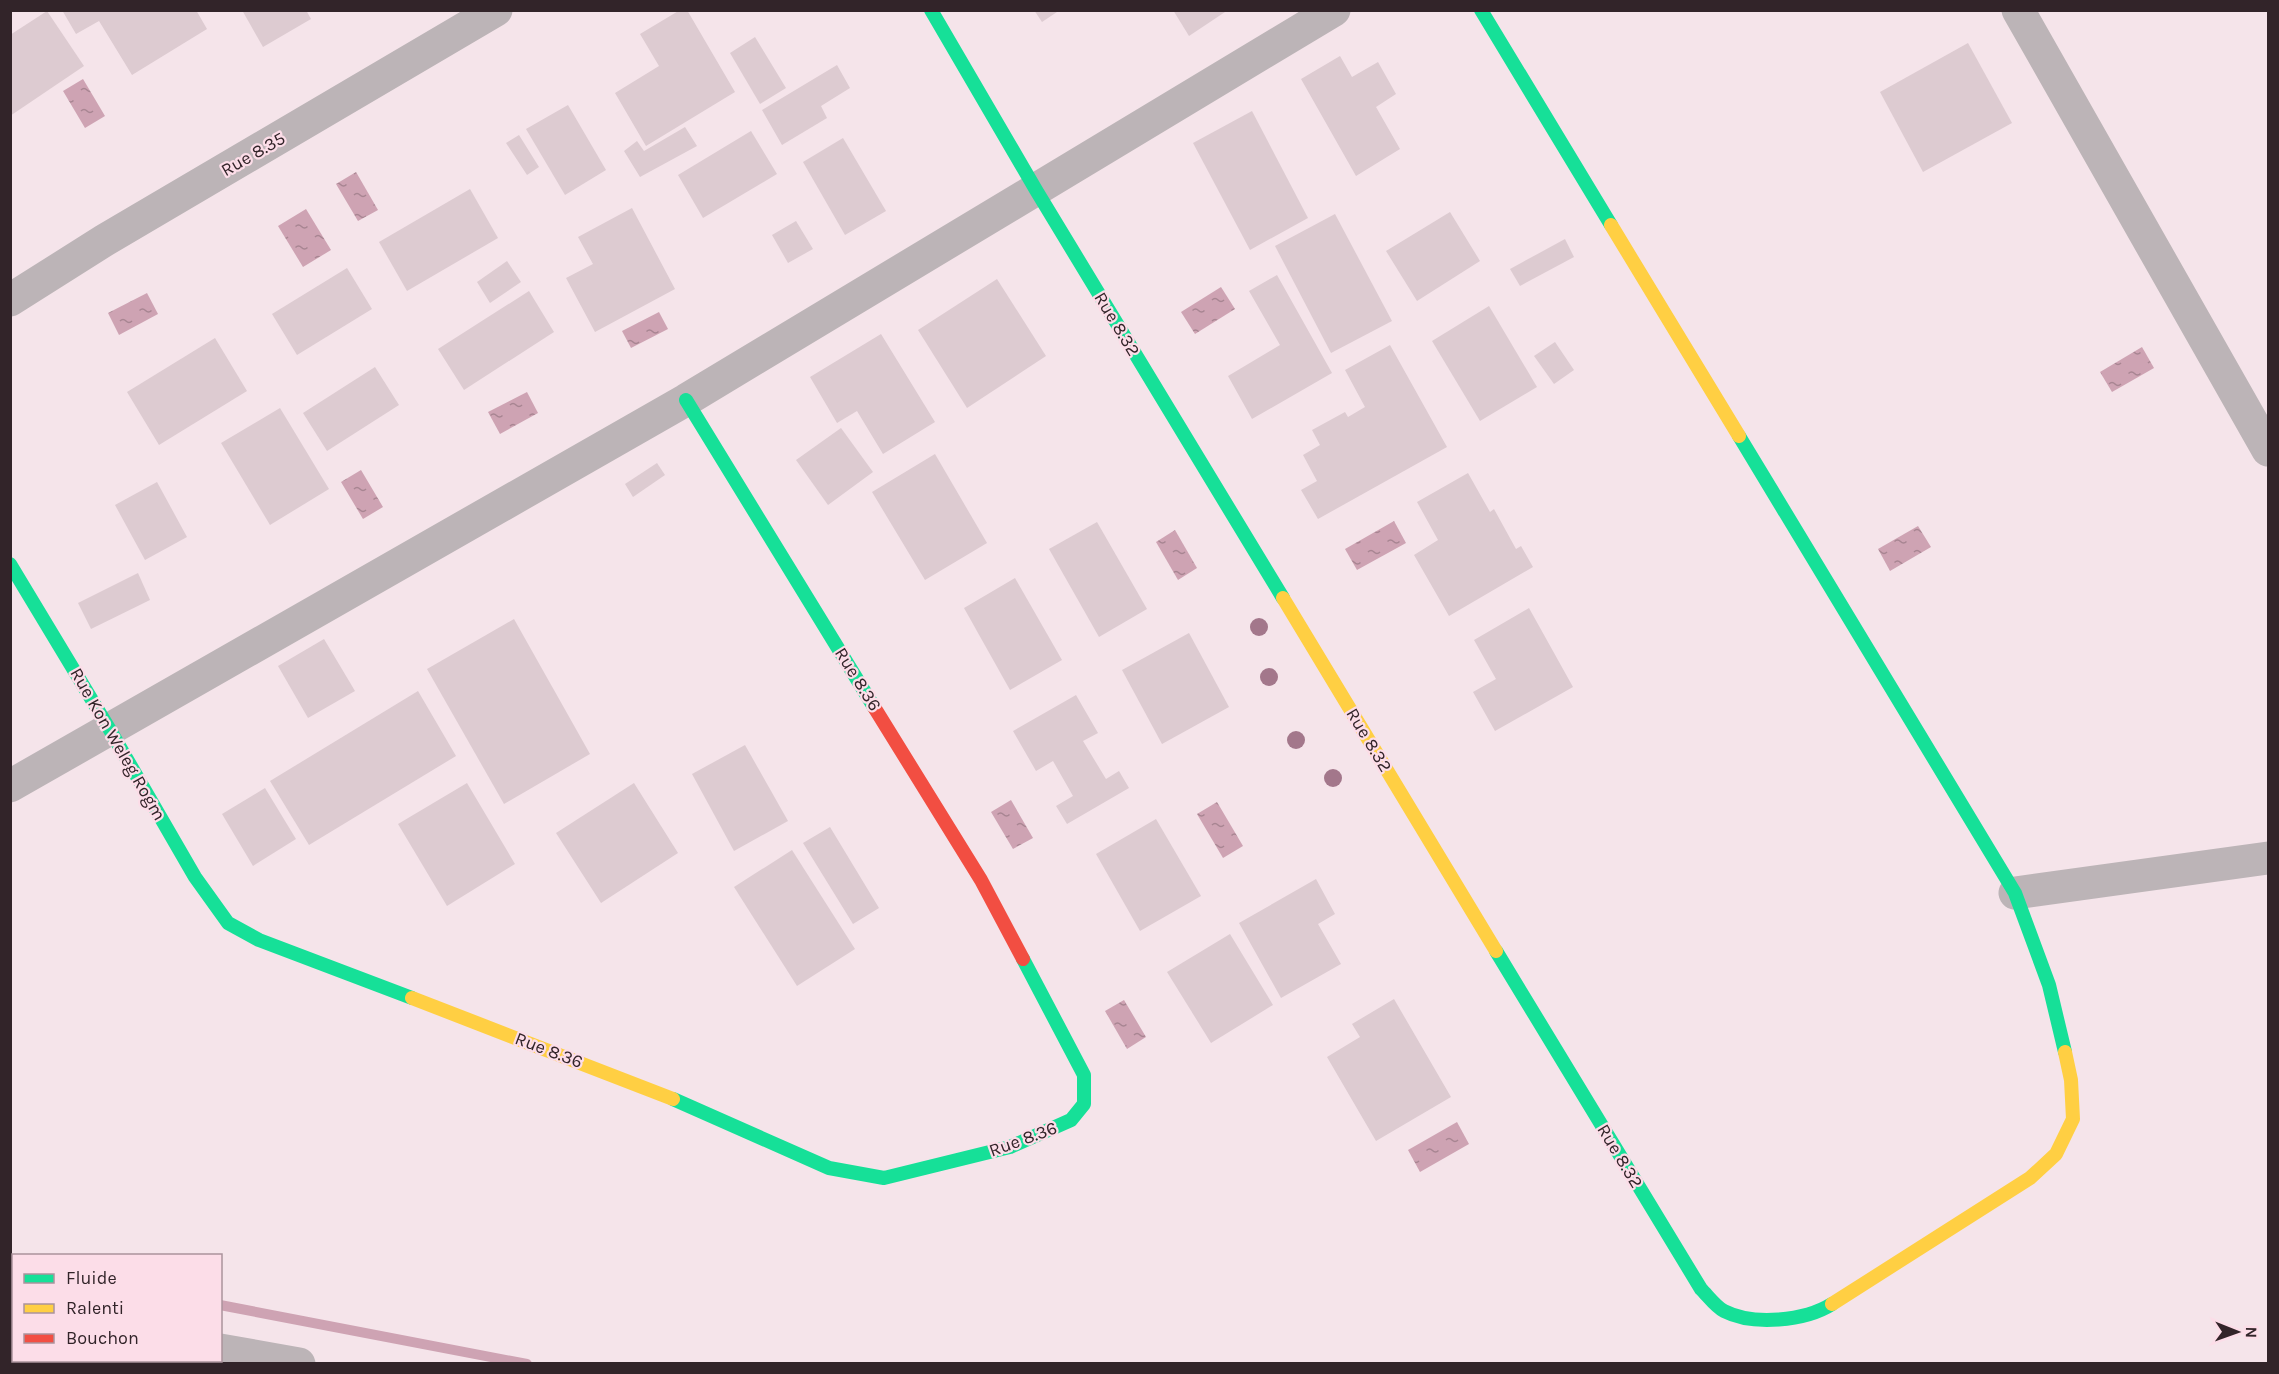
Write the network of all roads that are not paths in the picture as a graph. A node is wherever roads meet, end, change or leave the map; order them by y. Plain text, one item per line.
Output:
1 (496, 10) edge
2 (931, 10) edge
3 (1334, 10) edge
4 (1481, 10) edge
5 (2018, 10) edge
6 (1036, 190) junction
7 (10, 300) edge
8 (686, 400) junction
9 (2268, 450) edge
10 (10, 564) edge
11 (111, 730) junction
12 (10, 786) edge
13 (2268, 858) edge
14 (2014, 893) junction
15 (228, 923) joint
16 (222, 1350) edge
17 (299, 1364) edge

1 - 7 street, Rue 8.35
2 - 6 street, Rue 8.32
3 - 6 street
4 - 14 street, Rue 8.32
5 - 9 street
6 - 8 street
6 - 14 street, Rue 8.32
8 - 11 street
8 - 15 street, Rue 8.36
10 - 11 street, Rue Kon Weleg Rogm
11 - 12 street
11 - 15 street, Rue Kon Weleg Rogm
13 - 14 street
16 - 17 street

